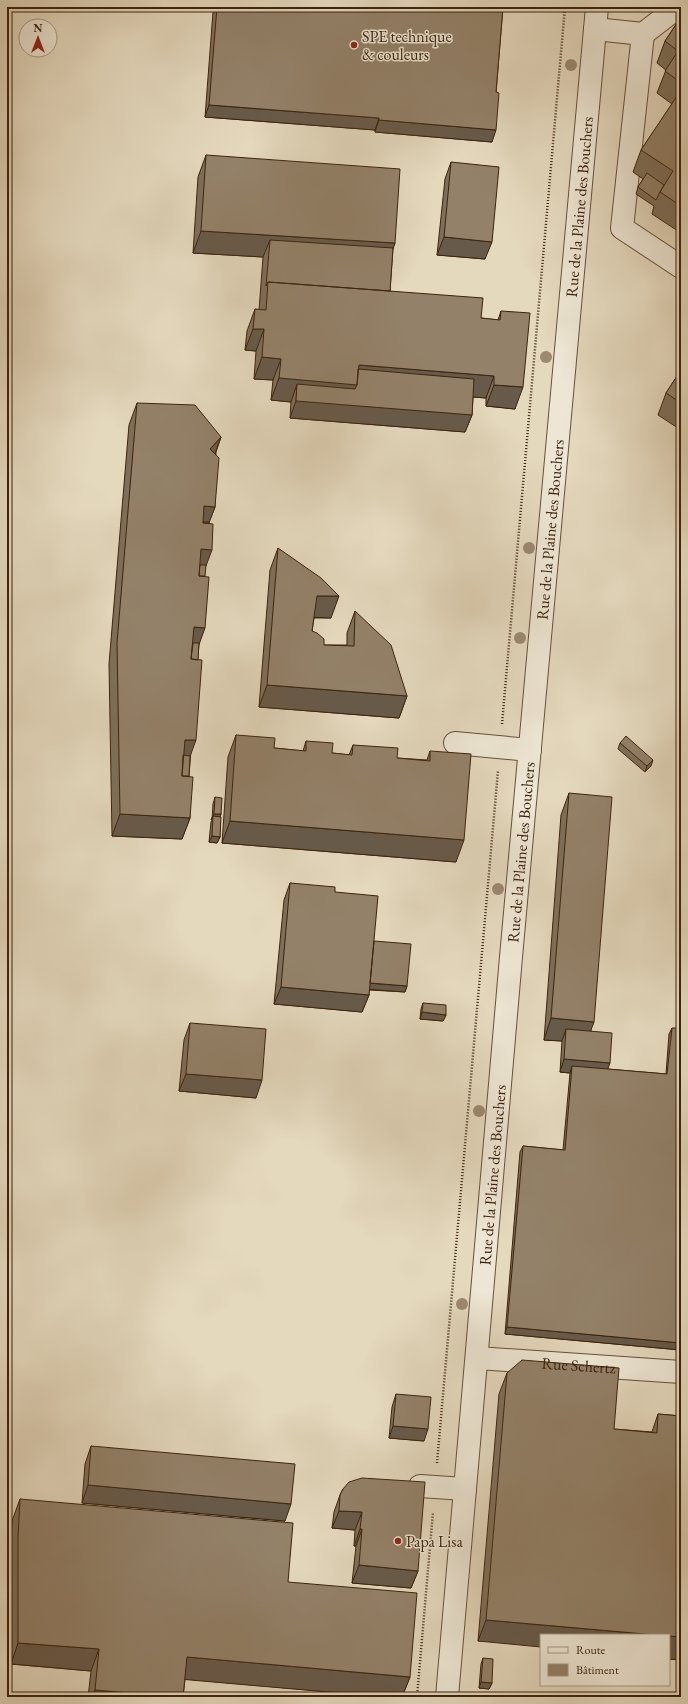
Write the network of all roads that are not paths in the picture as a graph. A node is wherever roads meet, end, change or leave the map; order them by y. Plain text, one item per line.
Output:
1 (597, 7) edge
2 (678, 7) edge
3 (595, 29) junction
4 (643, 34) junction
5 (681, 267) edge
6 (455, 743) dead end
7 (530, 750) junction
8 (477, 1358) junction
9 (681, 1372) edge
10 (427, 1486) road end
11 (465, 1490) junction
12 (447, 1697) edge

1 - 3 street, Rue de la Plaine des Bouchers
2 - 4 street
3 - 4 street
3 - 7 street, Rue de la Plaine des Bouchers
4 - 5 street
6 - 7 street
7 - 8 street, Rue de la Plaine des Bouchers
8 - 9 street, Rue Schertz
8 - 11 street, Rue de la Plaine des Bouchers
10 - 11 street
11 - 12 street, Rue de la Plaine des Bouchers

